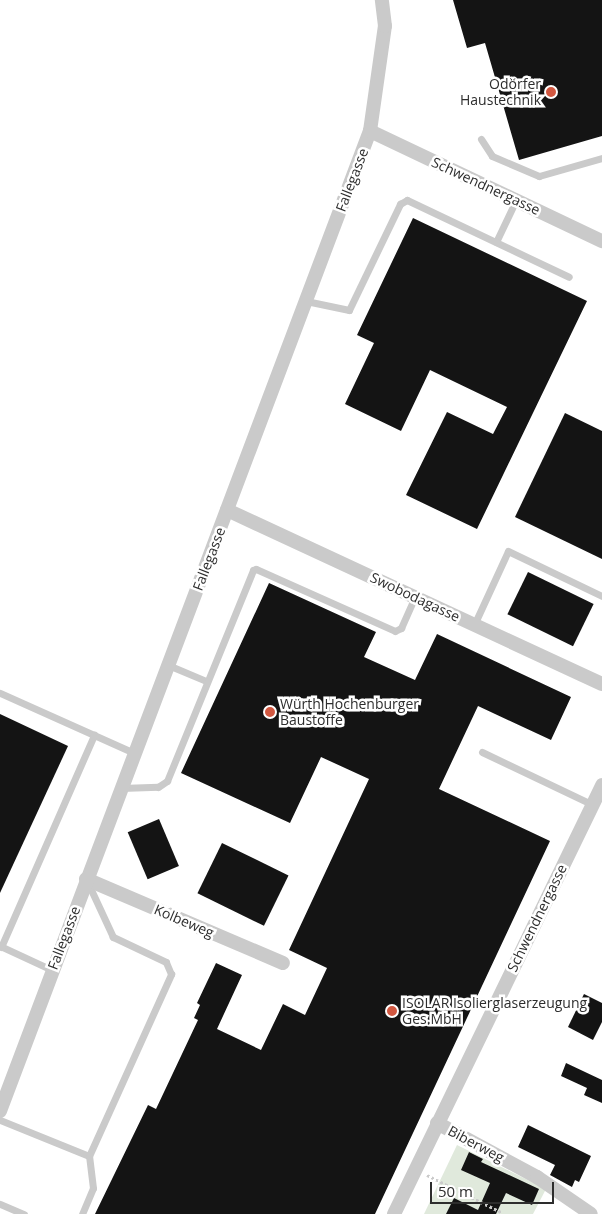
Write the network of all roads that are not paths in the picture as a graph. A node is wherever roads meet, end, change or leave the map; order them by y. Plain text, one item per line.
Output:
1 (382, 0) edge
2 (370, 131) junction
3 (481, 139) dead end
4 (602, 158) edge
5 (516, 200) junction
6 (496, 242) junction
7 (602, 242) edge
8 (569, 276) dead end
9 (306, 301) junction
10 (227, 510) junction
11 (602, 596) edge
12 (415, 597) junction
13 (474, 625) junction
14 (168, 665) junction
15 (206, 681) junction
16 (602, 683) edge
17 (0, 693) edge
18 (94, 735) junction
19 (482, 752) dead end
20 (134, 754) junction
21 (602, 785) edge
22 (121, 788) junction
23 (592, 805) junction
24 (86, 879) junction
25 (0, 947) edge
26 (283, 963) dead end
27 (52, 970) junction
28 (0, 1111) edge
29 (0, 1120) edge
30 (437, 1123) junction
31 (89, 1156) junction
32 (0, 1204) edge
33 (24, 1214) edge
34 (82, 1214) edge
35 (394, 1214) edge
36 (590, 1214) edge

1 - 2 street, Fallegasse
2 - 5 street, Schwendnergasse
2 - 9 street, Fallegasse
3 - 4 lane
5 - 6 lane
5 - 7 street, Schwendnergasse
6 - 8 lane
6 - 9 lane
9 - 10 street, Fallegasse
10 - 12 street, Swobodagasse
10 - 14 street, Fallegasse
11 - 13 lane
12 - 13 street, Swobodagasse
12 - 15 lane
13 - 16 street, Swobodagasse
14 - 15 lane
14 - 20 street, Fallegasse
15 - 22 lane
17 - 18 lane
18 - 20 lane
18 - 25 lane
19 - 23 lane
20 - 22 street, Fallegasse
21 - 23 street, Schwendnergasse
22 - 24 street, Fallegasse
23 - 30 street, Schwendnergasse
24 - 26 street, Kolbeweg
24 - 27 street, Fallegasse
24 - 31 lane
25 - 27 lane
27 - 28 street, Fallegasse
29 - 31 lane
30 - 35 street, Schwendnergasse
30 - 36 street, Biberweg
31 - 34 lane
32 - 33 lane

